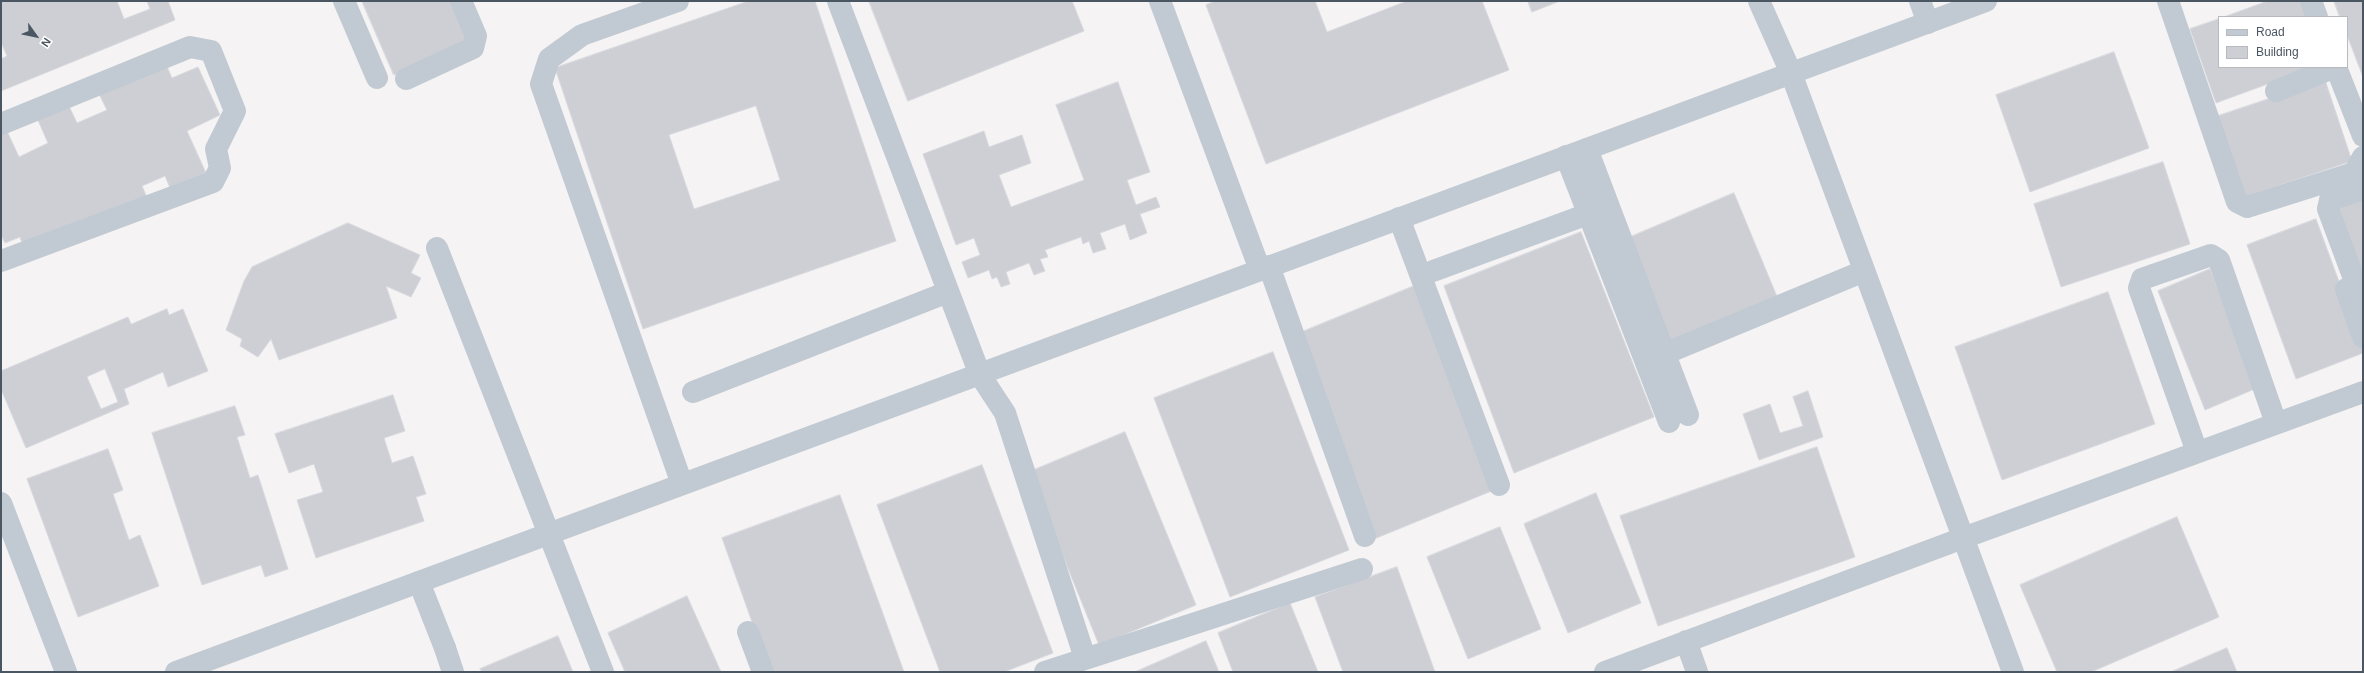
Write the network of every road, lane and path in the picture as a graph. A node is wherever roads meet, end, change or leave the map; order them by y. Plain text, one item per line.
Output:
1 (344, 1) edge
2 (461, 1) edge
3 (678, 1) edge
4 (838, 1) edge
5 (1160, 1) edge
6 (1759, 1) edge
7 (1920, 1) edge
8 (1986, 1) edge
9 (2168, 1) edge
10 (2311, 1) edge
11 (1961, 5) edge
12 (2317, 16) edge
13 (1928, 23) junction
14 (2334, 68) edge
15 (2336, 68) edge
16 (1791, 73) junction
17 (377, 78) dead end
18 (406, 79) dead end
19 (2276, 91) dead end
20 (1, 124) edge
21 (2363, 136) edge
22 (1587, 149) junction
23 (1566, 156) junction
24 (2363, 157) edge
25 (2363, 189) edge
26 (1588, 214) junction
27 (1406, 215) junction
28 (2320, 218) dead end
29 (437, 248) dead end
30 (1, 261) edge
31 (1265, 268) junction
32 (1433, 271) junction
33 (1864, 271) junction
34 (948, 292) junction
35 (2363, 303) edge
36 (2363, 337) edge
37 (1664, 354) junction
38 (980, 375) junction
39 (693, 392) dead end
40 (2363, 392) edge
41 (2276, 424) junction
42 (2197, 452) junction
43 (682, 484) junction
44 (1, 503) edge
45 (548, 534) junction
46 (1365, 536) dead end
47 (1963, 538) junction
48 (1362, 569) dead end
49 (419, 582) junction
50 (748, 632) dead end
51 (1686, 641) junction
52 (1085, 658) junction
53 (66, 672) edge
54 (176, 672) edge
55 (453, 672) edge
56 (603, 672) edge
57 (763, 672) edge
58 (1045, 672) edge
59 (1605, 672) edge
60 (1697, 672) edge
61 (2013, 672) edge

1 - 17 street
2 - 18 street
3 - 43 street
4 - 34 street
5 - 31 street
6 - 16 street
7 - 13 street
8 - 11 street
9 - 24 street
10 - 12 street
11 - 13 street
13 - 16 street
14 - 19 street
15 - 21 street
16 - 22 street
16 - 33 street
20 - 30 street
22 - 23 street
22 - 37 street
23 - 26 street
23 - 27 street
25 - 35 street
26 - 32 street
26 - 37 street
27 - 31 street
27 - 32 street
27 - 32 street
28 - 36 street
29 - 45 street
31 - 38 street
31 - 46 street
33 - 37 street
33 - 47 street
34 - 38 street
34 - 39 street
38 - 43 street
38 - 52 street
40 - 41 street
41 - 42 street
41 - 42 street
42 - 47 street
43 - 45 street
44 - 53 street
45 - 49 street
45 - 56 street
47 - 51 street
47 - 61 street
48 - 52 street
49 - 54 street
49 - 55 street
50 - 57 street
51 - 59 street
51 - 60 street
52 - 58 street

